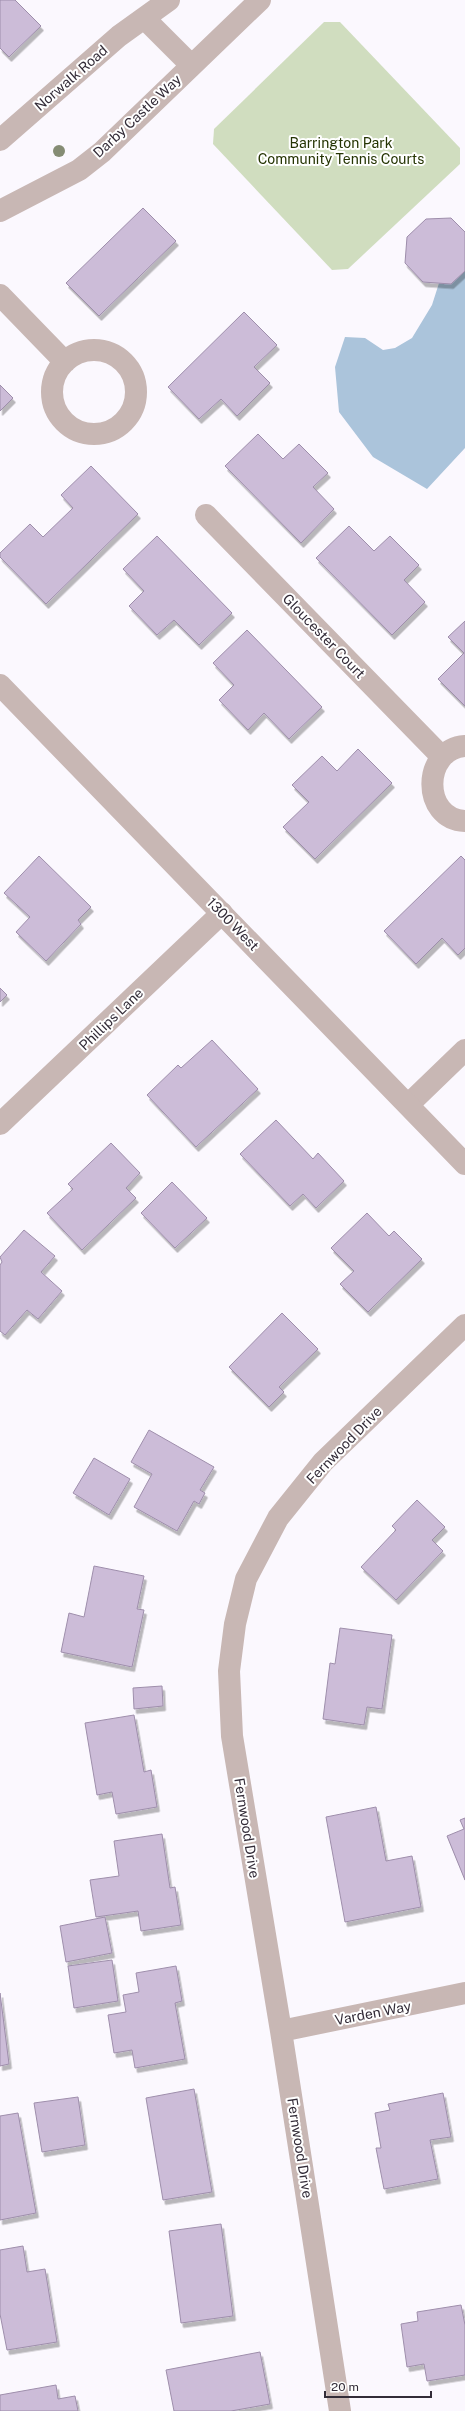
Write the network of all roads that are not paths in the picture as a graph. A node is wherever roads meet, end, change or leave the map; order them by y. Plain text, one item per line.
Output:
1 (169, 0) edge
2 (260, 0) edge
3 (144, 18) junction
4 (191, 65) junction
5 (0, 140) edge
6 (0, 211) edge
7 (0, 295) edge
8 (65, 362) dead end
9 (206, 515) dead end
10 (0, 685) edge
11 (465, 746) edge
12 (442, 757) junction
13 (465, 820) edge
14 (222, 913) junction
15 (465, 1050) edge
16 (409, 1104) junction
17 (0, 1124) edge
18 (465, 1164) edge
19 (465, 1325) edge
20 (465, 1993) edge
21 (281, 2031) junction
22 (340, 2411) edge

1 - 3 street, Norwalk Road
2 - 4 street, Darby Castle Way
3 - 4 street
3 - 5 street, Norwalk Road
4 - 6 street, Darby Castle Way
7 - 8 street
9 - 12 street, Gloucester Court
10 - 14 street, 1300 West
11 - 12 street
12 - 13 street
14 - 16 street, 1300 West
14 - 17 street, Phillips Lane
15 - 16 street
16 - 18 street, 1300 West
19 - 21 street, Fernwood Drive
20 - 21 street, Varden Way
21 - 22 street, Fernwood Drive

